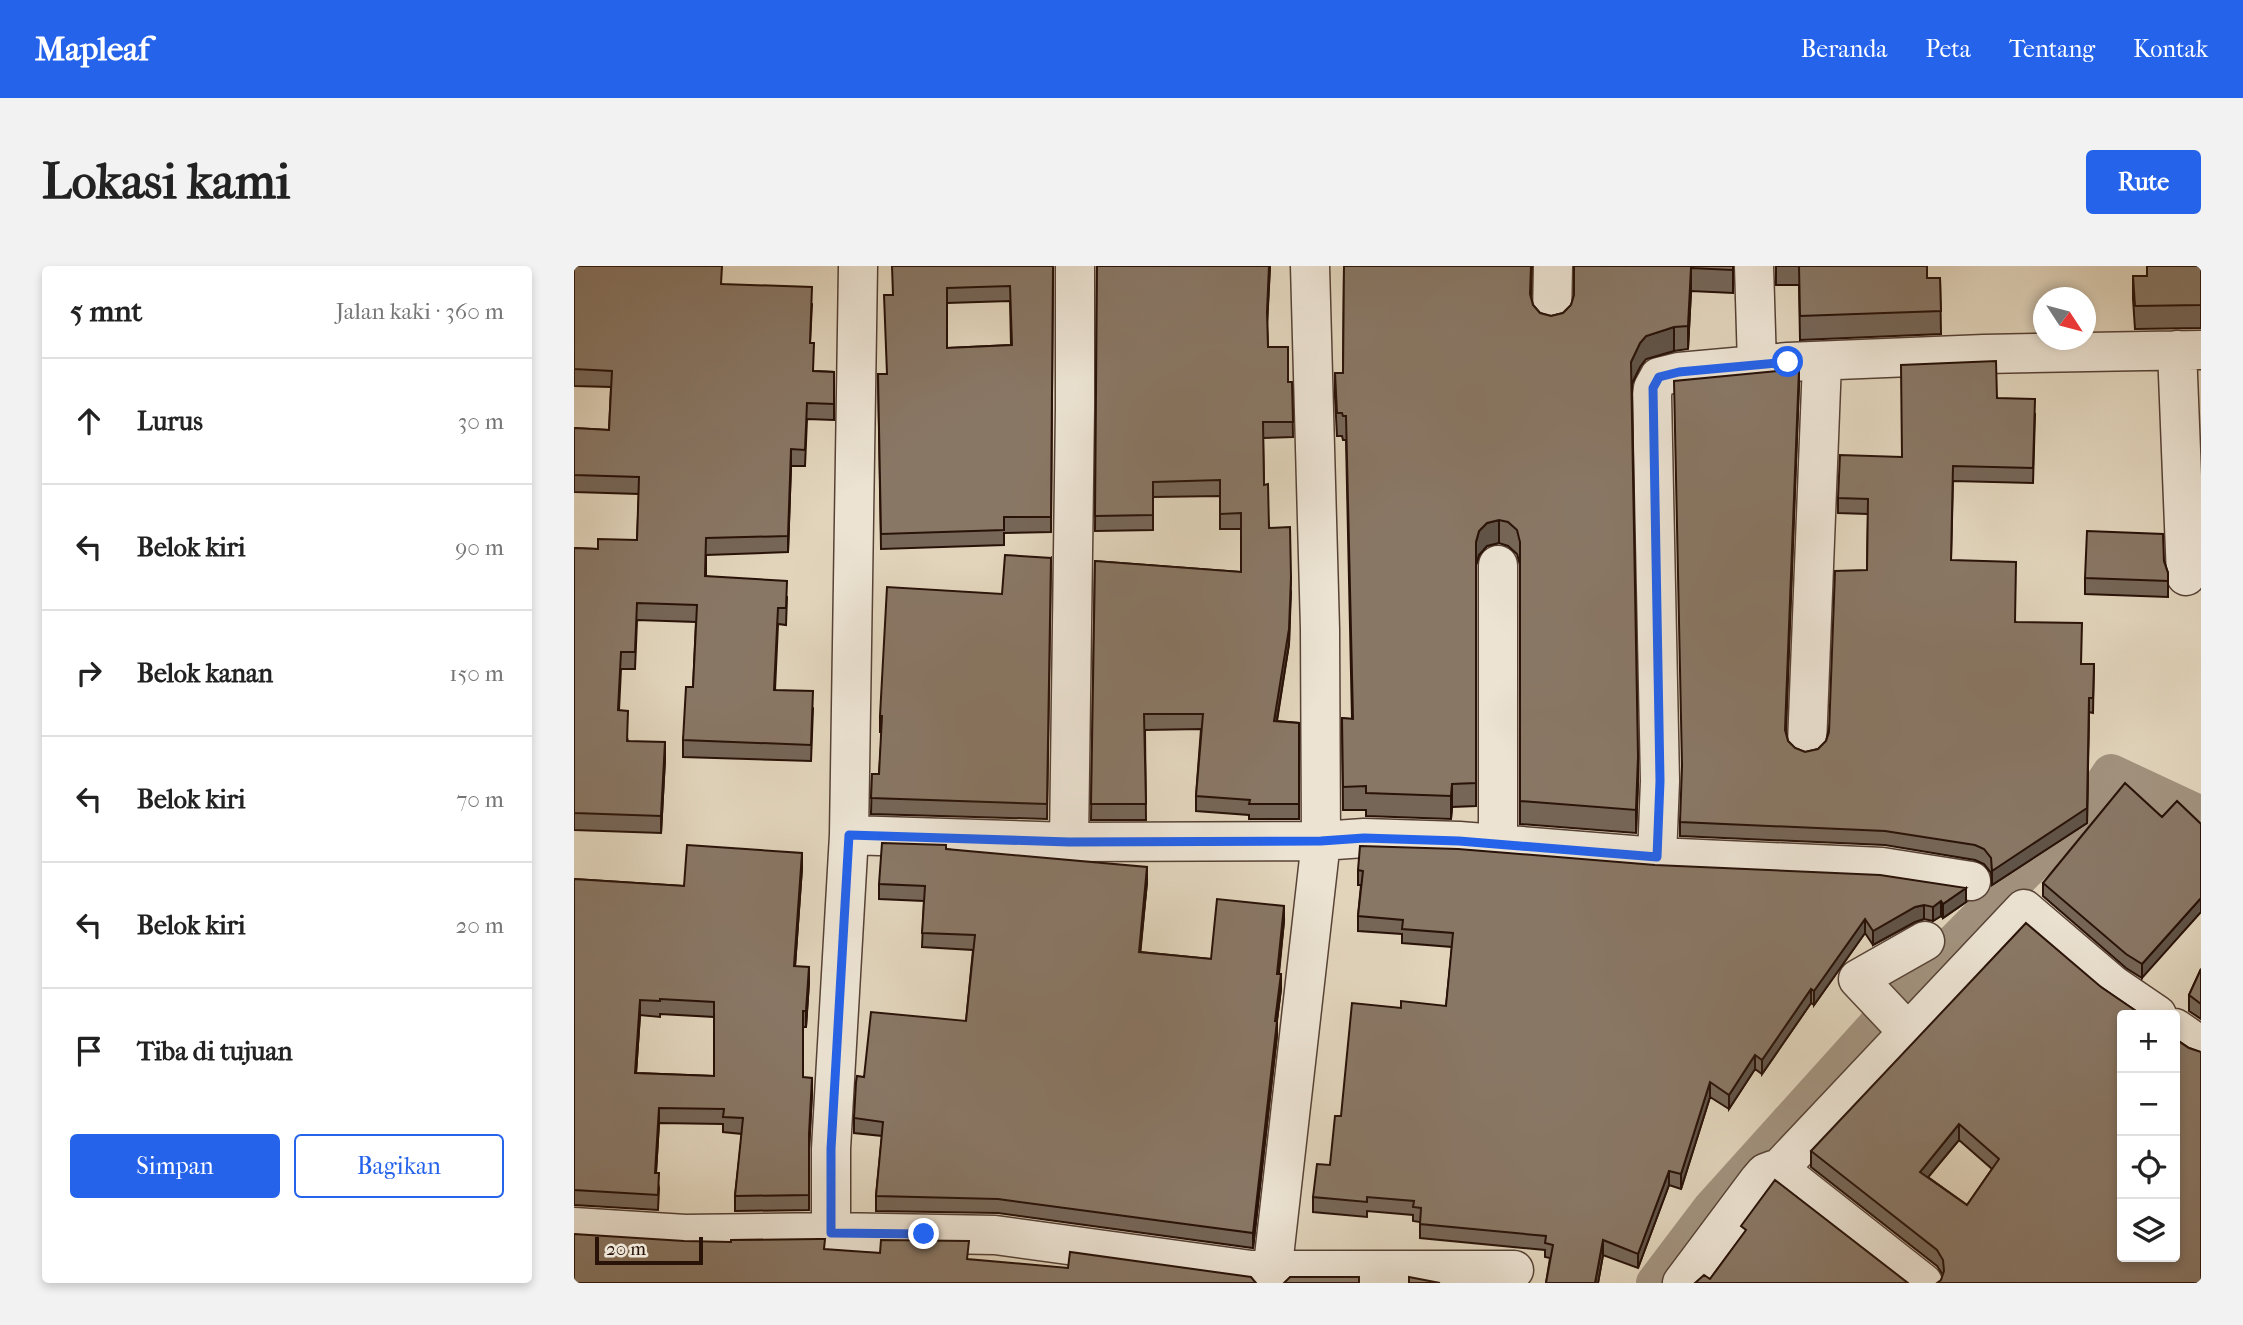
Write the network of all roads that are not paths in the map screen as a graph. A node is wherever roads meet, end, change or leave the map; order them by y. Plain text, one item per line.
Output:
1 (858, 266) edge
2 (1075, 266) edge
3 (1310, 266) edge
4 (1553, 266) edge
5 (1754, 266) edge
6 (1552, 318) edge
7 (2189, 350) edge
8 (1822, 362) junction
9 (1757, 365) junction
10 (1498, 565) dead end
11 (2186, 576) dead end
12 (1807, 745) dead end
13 (849, 835) junction
14 (1321, 841) junction
15 (1069, 842) junction
16 (1497, 844) junction
17 (1657, 857) junction
18 (1971, 881) dead end
19 (1925, 941) dead end
20 (2150, 1010) edge
21 (2180, 1031) edge
22 (1908, 1032) junction
23 (2201, 1046) edge
24 (1777, 1171) junction
25 (574, 1227) edge
26 (831, 1233) junction
27 (1514, 1270) dead end
28 (1272, 1277) edge
29 (1682, 1283) edge
30 (1923, 1283) edge

1 - 13 street
2 - 15 street
3 - 14 street
4 - 6 street
5 - 9 street
7 - 8 street
7 - 11 street
8 - 9 street
8 - 12 street
9 - 17 street
10 - 16 street
13 - 15 street
13 - 26 street
14 - 15 street
14 - 16 street
14 - 28 street
16 - 17 street
17 - 18 street
19 - 22 street
20 - 22 street
21 - 23 street
22 - 24 street
24 - 29 street
24 - 30 street
25 - 26 street
26 - 28 street
27 - 28 street

